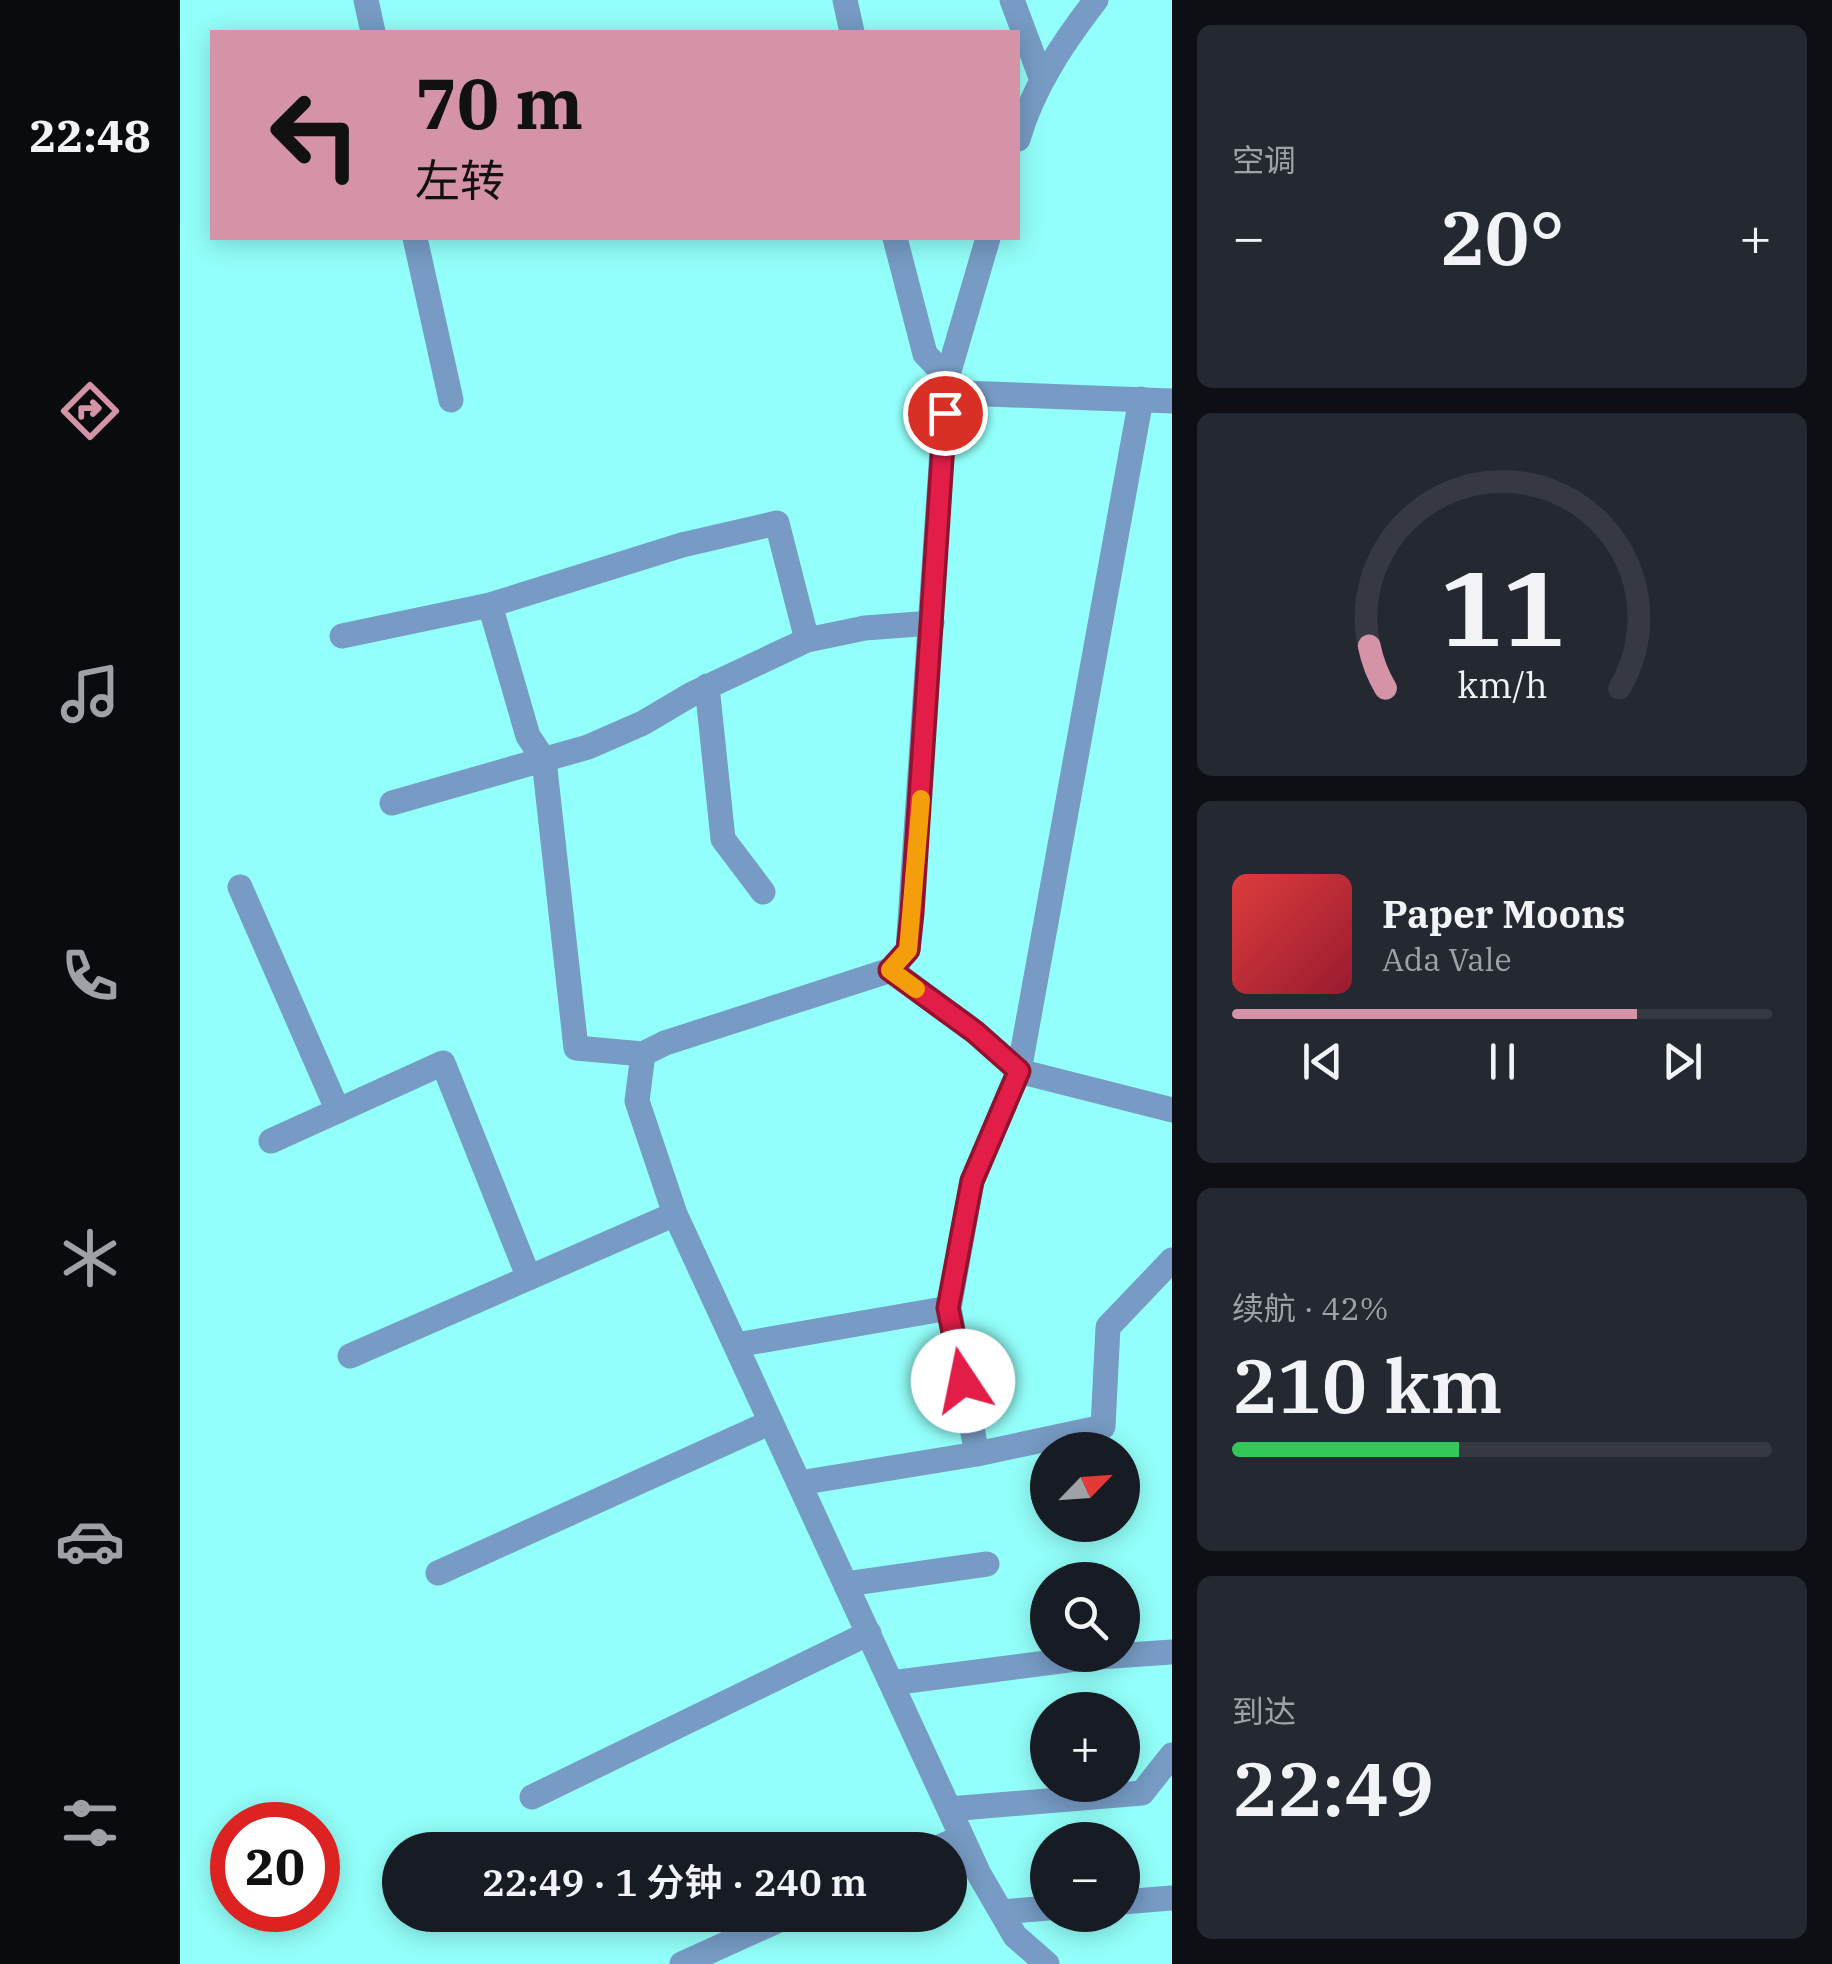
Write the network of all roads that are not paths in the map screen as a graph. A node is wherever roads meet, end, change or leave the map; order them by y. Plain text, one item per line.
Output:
1 (366, 0) edge
2 (845, 0) edge
3 (1012, 0) edge
4 (1096, 0) edge
5 (372, 30) edge
6 (852, 30) edge
7 (1042, 80) junction
8 (1020, 132) edge
9 (415, 240) edge
10 (896, 240) edge
11 (987, 240) edge
12 (947, 378) junction
13 (452, 400) dead end
14 (1141, 400) junction
15 (1172, 401) edge
16 (490, 605) junction
17 (932, 623) junction
18 (342, 636) dead end
19 (807, 640) junction
20 (708, 686) junction
21 (544, 760) junction
22 (392, 803) dead end
23 (240, 887) dead end
24 (763, 892) dead end
25 (890, 970) junction
26 (643, 1054) junction
27 (1019, 1071) junction
28 (1172, 1110) edge
29 (338, 1111) junction
30 (270, 1142) dead end
31 (675, 1214) junction
32 (1172, 1260) edge
33 (529, 1278) junction
34 (948, 1308) junction
35 (736, 1345) junction
36 (350, 1356) dead end
37 (771, 1422) junction
38 (977, 1454) junction
39 (799, 1483) junction
40 (987, 1564) dead end
41 (438, 1574) dead end
42 (846, 1584) junction
43 (868, 1634) junction
44 (1172, 1652) edge
45 (891, 1682) junction
46 (1172, 1755) edge
47 (532, 1797) dead end
48 (949, 1809) junction
49 (960, 1832) edge
50 (967, 1847) edge
51 (1172, 1898) edge
52 (1140, 1901) edge
53 (1030, 1910) edge
54 (1001, 1912) junction
55 (753, 1932) edge
56 (1036, 1962) edge
57 (682, 1964) edge

1 - 5 street
2 - 6 street
3 - 7 street
4 - 7 street
7 - 8 street
9 - 13 street
10 - 12 street
11 - 12 street
12 - 14 street
12 - 17 street
14 - 15 street
14 - 27 street
16 - 18 street
16 - 19 street
16 - 21 street
17 - 19 street
17 - 25 street
19 - 20 street
20 - 21 street
20 - 24 street
21 - 22 street
21 - 26 street
23 - 29 street
25 - 26 street
25 - 27 street
26 - 31 street
27 - 28 street
27 - 34 street
29 - 30 street
29 - 33 street
31 - 33 street
31 - 35 street
32 - 38 street
33 - 36 street
34 - 35 street
34 - 38 street
35 - 37 street
37 - 39 street
37 - 41 street
38 - 39 street
39 - 42 street
40 - 42 street
42 - 43 street
43 - 45 street
43 - 47 street
44 - 45 street
45 - 48 street
46 - 48 street
48 - 49 street
50 - 54 street
51 - 52 street
53 - 54 street
54 - 56 street
55 - 57 street

